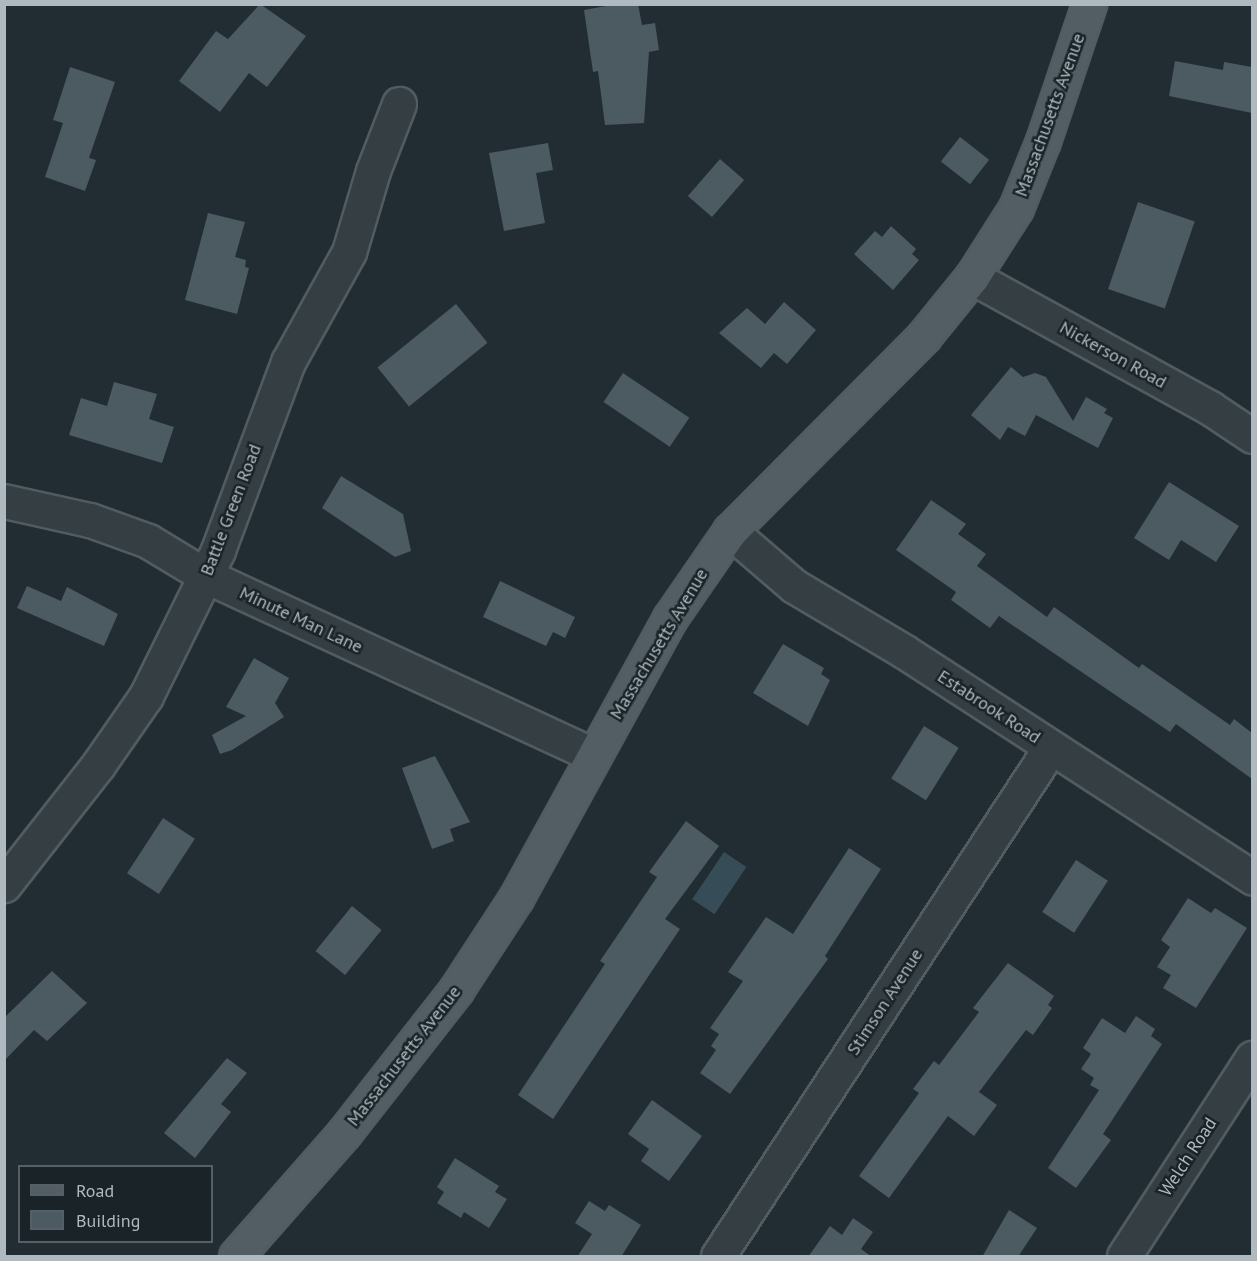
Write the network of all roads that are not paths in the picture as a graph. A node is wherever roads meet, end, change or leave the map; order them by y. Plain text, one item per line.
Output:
1 (1089, 4) edge
2 (399, 104) dead end
3 (972, 278) junction
4 (1252, 436) edge
5 (4, 501) edge
6 (730, 531) junction
7 (206, 576) junction
8 (1051, 747) junction
9 (593, 755) junction
10 (1252, 877) edge
11 (4, 885) edge
12 (1252, 1058) edge
13 (236, 1257) edge
14 (718, 1257) edge
15 (1124, 1257) edge

1 - 3 main road, Massachusetts Avenue
2 - 7 street, Battle Green Road
3 - 4 street, Nickerson Road
3 - 6 main road, Massachusetts Avenue
5 - 7 street, Minute Man Lane
6 - 8 street, Estabrook Road
6 - 9 main road, Massachusetts Avenue
7 - 9 street, Minute Man Lane
7 - 11 street, Battle Green Road
8 - 10 street, Estabrook Road
8 - 14 street, Stimson Avenue
9 - 13 main road, Massachusetts Avenue
12 - 15 street, Welch Road

